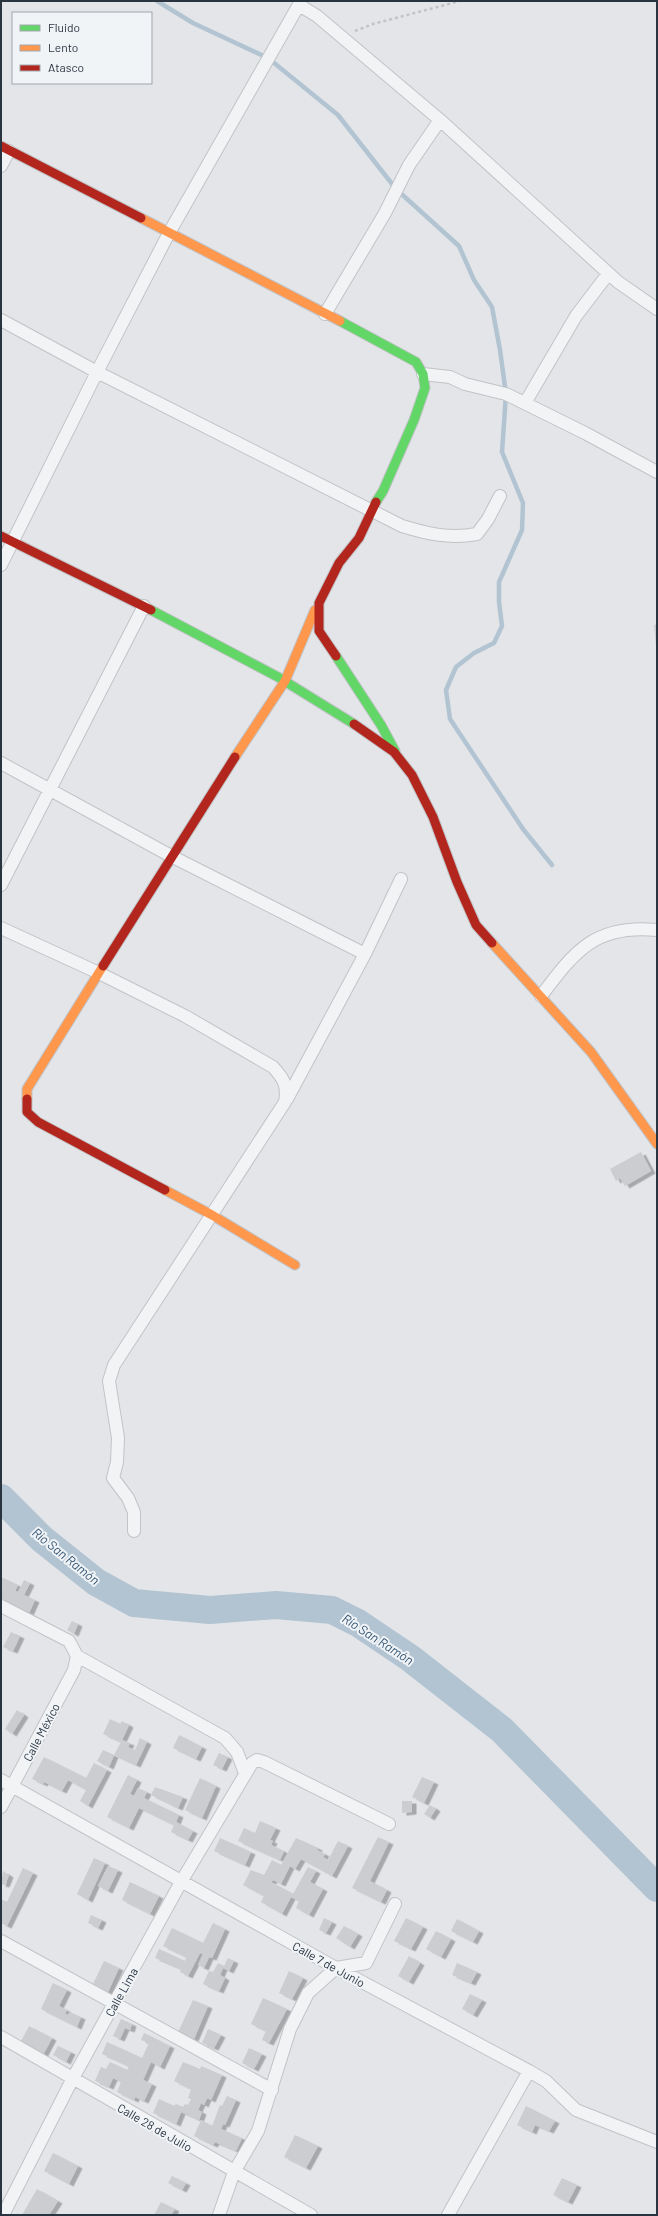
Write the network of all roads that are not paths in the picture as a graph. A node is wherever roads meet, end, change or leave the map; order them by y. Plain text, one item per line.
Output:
1 (300, 3) edge
2 (440, 120) junction
3 (5, 148) edge
4 (1, 166) edge
5 (170, 233) junction
6 (608, 274) junction
7 (657, 309) edge
8 (325, 314) junction
9 (1, 320) edge
10 (97, 372) junction
11 (423, 374) junction
12 (525, 403) junction
13 (657, 472) edge
14 (500, 496) dead end
15 (371, 510) junction
16 (1, 536) edge
17 (13, 542) junction
18 (1, 565) edge
19 (319, 603) junction
20 (144, 606) junction
21 (285, 681) junction
22 (397, 755) junction
23 (1, 763) edge
24 (50, 788) junction
25 (171, 856) junction
26 (401, 879) dead end
27 (1, 885) edge
28 (1, 928) edge
29 (657, 930) edge
30 (365, 954) junction
31 (99, 973) junction
32 (541, 996) junction
33 (285, 1102) junction
34 (657, 1144) edge
35 (212, 1215) junction
36 (295, 1265) dead end
37 (134, 1531) dead end
38 (1, 1606) edge
39 (76, 1656) junction
40 (245, 1773) junction
41 (1, 1780) edge
42 (12, 1787) junction
43 (1, 1807) edge
44 (389, 1824) dead end
45 (181, 1882) junction
46 (395, 1904) dead end
47 (1, 1942) edge
48 (336, 1968) junction
49 (114, 2004) junction
50 (1, 2037) edge
51 (529, 2071) junction
52 (72, 2080) junction
53 (272, 2090) junction
54 (657, 2142) edge
55 (234, 2172) junction
56 (3, 2215) edge
57 (218, 2215) edge
58 (311, 2215) edge
59 (448, 2215) edge

1 - 2 street
1 - 5 street
2 - 6 street
2 - 8 street
3 - 4 street
3 - 5 street
5 - 8 street
5 - 10 street
6 - 7 street
6 - 12 street
8 - 11 street
9 - 10 street
10 - 15 street
10 - 17 street
11 - 12 street
11 - 15 street
12 - 13 street
14 - 15 street
15 - 19 street
16 - 17 street
17 - 18 street
17 - 20 street
19 - 21 street
19 - 22 street
20 - 21 street
20 - 24 street
21 - 22 street
21 - 25 street
22 - 32 street
23 - 24 street
24 - 25 street
24 - 27 street
25 - 30 street
25 - 31 street
26 - 30 street
28 - 31 street
29 - 32 street
30 - 33 street
31 - 33 street
31 - 35 street
32 - 34 street
33 - 35 street
35 - 36 street
35 - 37 street
38 - 39 street
39 - 40 street
39 - 42 street, Calle México
40 - 44 street, Calle Lima
40 - 45 street, Calle Lima
41 - 42 street, Calle 7 de Junio
42 - 43 street, Calle México
42 - 45 street, Calle 7 de Junio
45 - 48 street, Calle 7 de Junio
45 - 49 street, Calle Lima
46 - 48 street
47 - 49 street
48 - 51 street, Calle 7 de Junio
48 - 53 street
49 - 52 street, Calle Lima
49 - 53 street
50 - 52 street, Calle 28 de Julio
51 - 54 street, Calle 7 de Junio
51 - 59 street
52 - 55 street, Calle 28 de Julio
52 - 56 street, Calle Lima
53 - 55 street
55 - 57 street
55 - 58 street, Calle 28 de Julio

